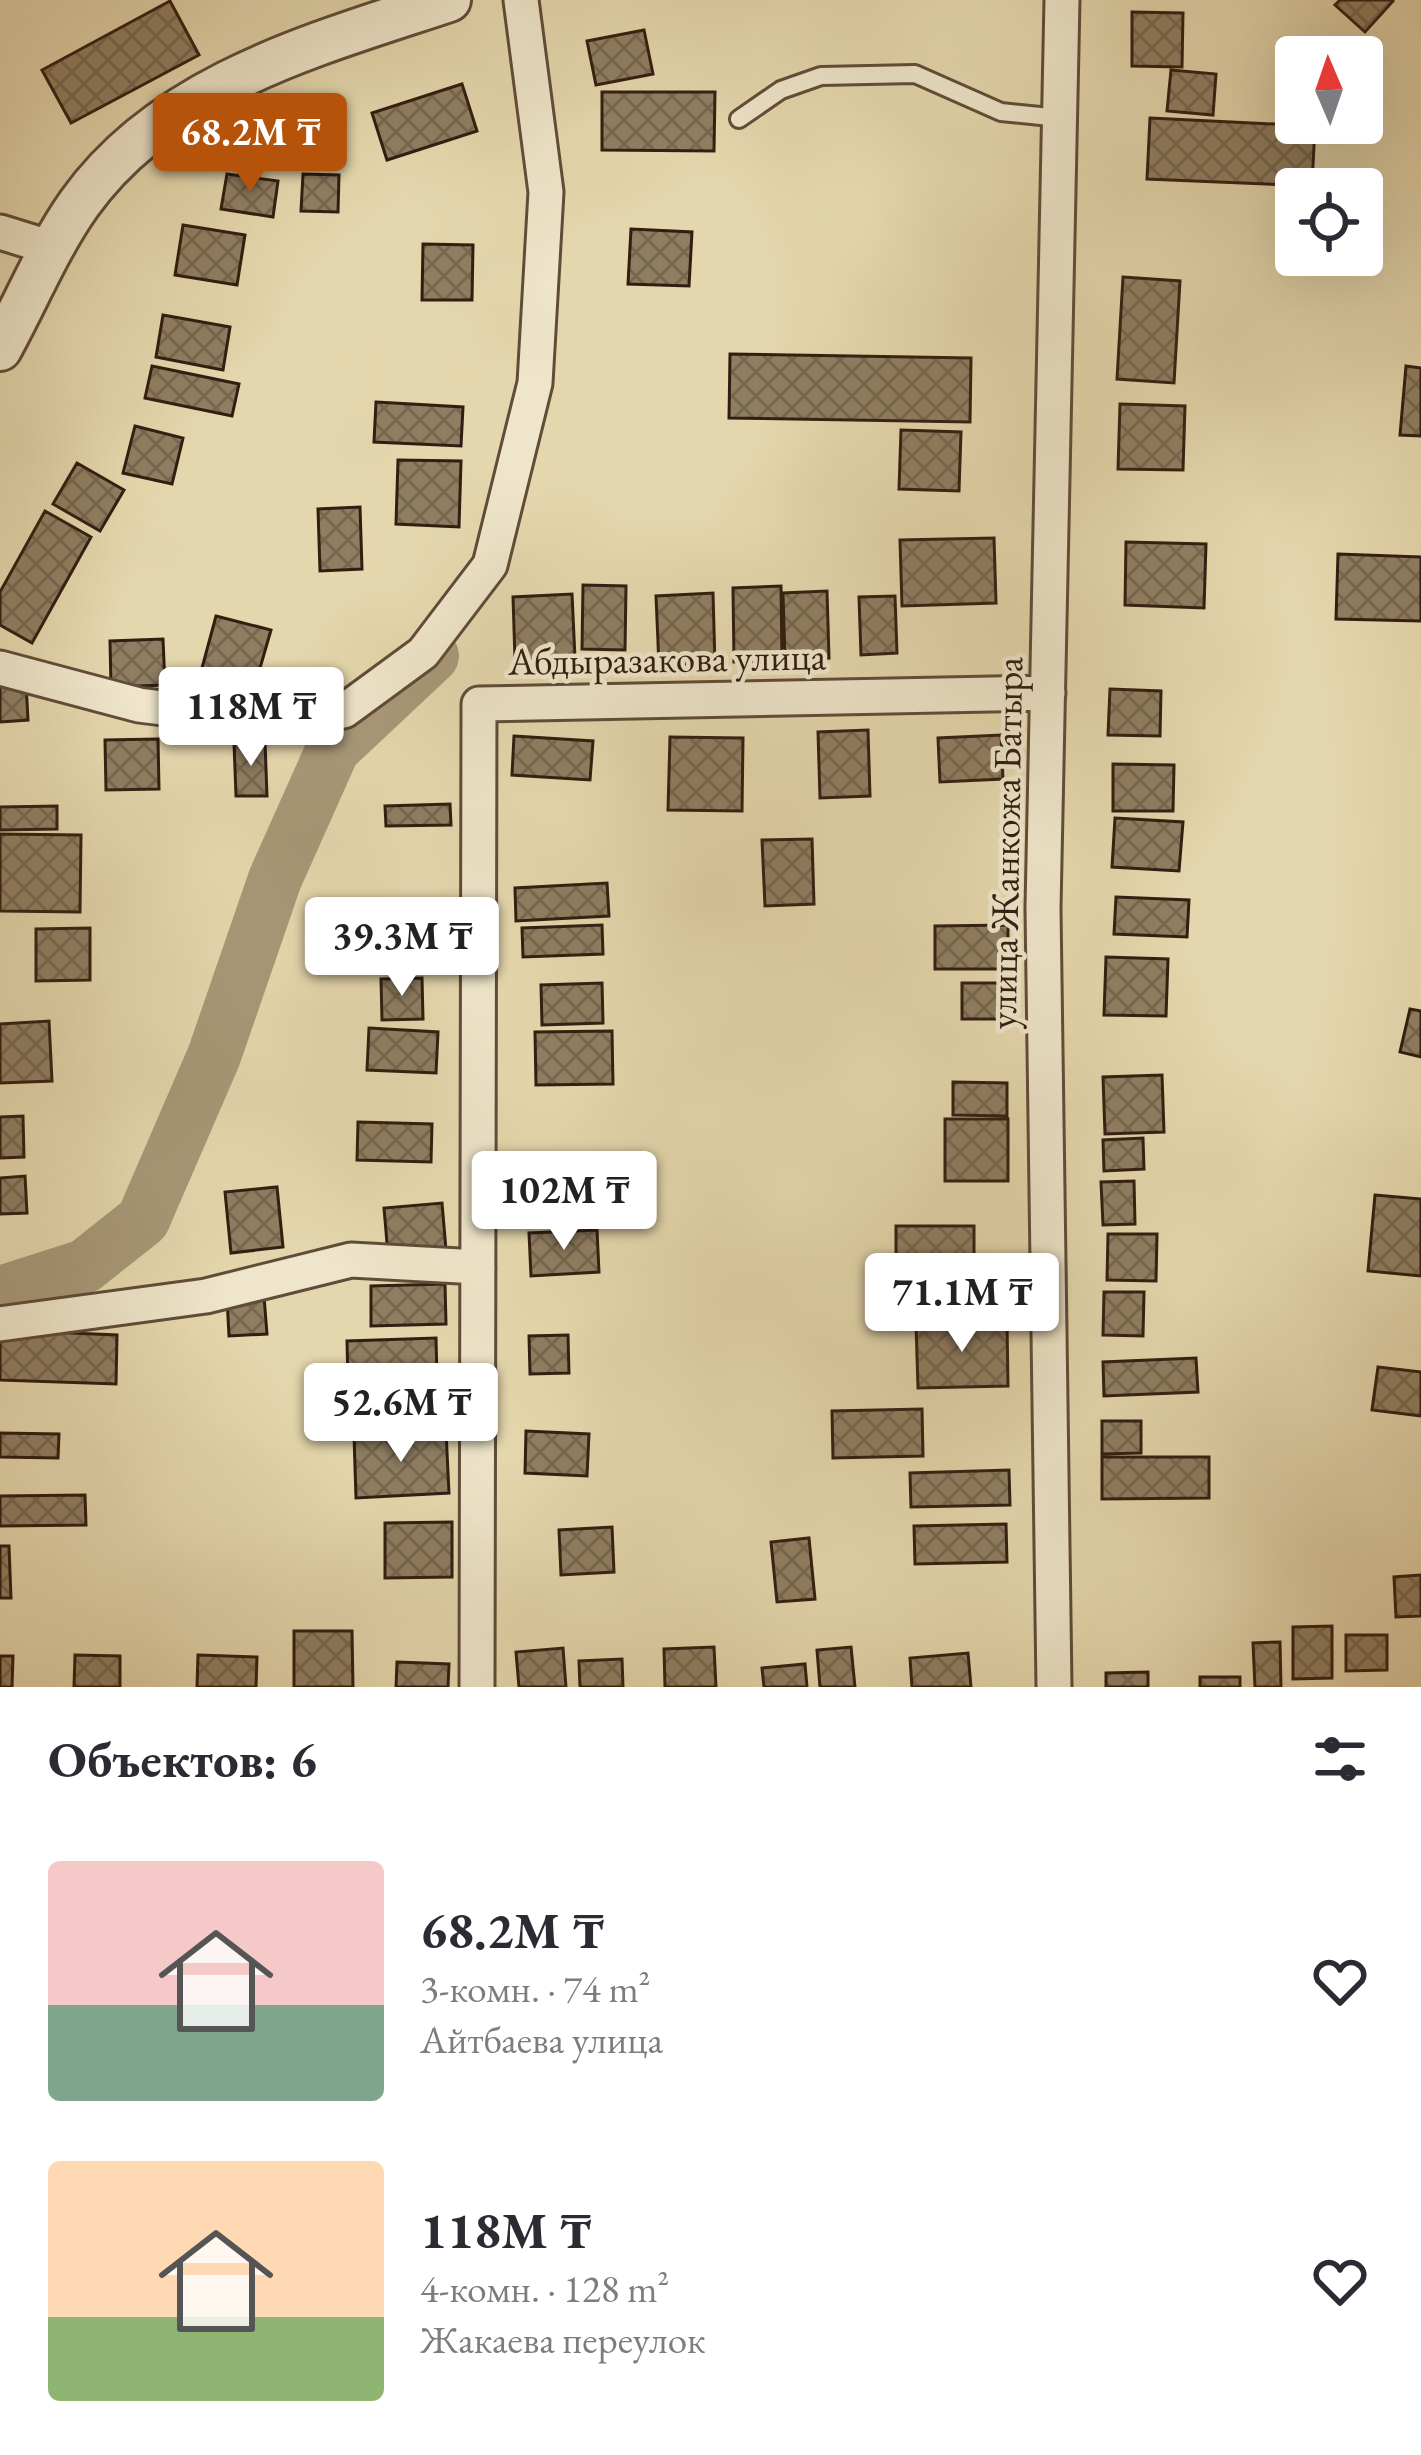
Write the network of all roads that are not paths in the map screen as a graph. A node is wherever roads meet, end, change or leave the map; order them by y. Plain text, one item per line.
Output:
1 (449, 0) edge
2 (521, 0) edge
3 (1062, 0) edge
4 (1060, 118) junction
5 (739, 119) dead end
6 (0, 232) edge
7 (55, 249) junction
8 (0, 349) edge
9 (0, 668) edge
10 (1048, 693) junction
11 (478, 1267) junction
12 (0, 1324) edge
13 (477, 1687) edge
14 (1054, 1687) edge

1 - 7 street
2 - 9 street
3 - 4 street, улица Жанкожа Батыра
4 - 5 lane
4 - 10 street, улица Жанкожа Батыра
6 - 7 street
7 - 8 street
10 - 11 street, Абдыразакова улица
10 - 14 street, улица Жанкожа Батыра
11 - 12 street
11 - 13 street, Абдыразакова улица

